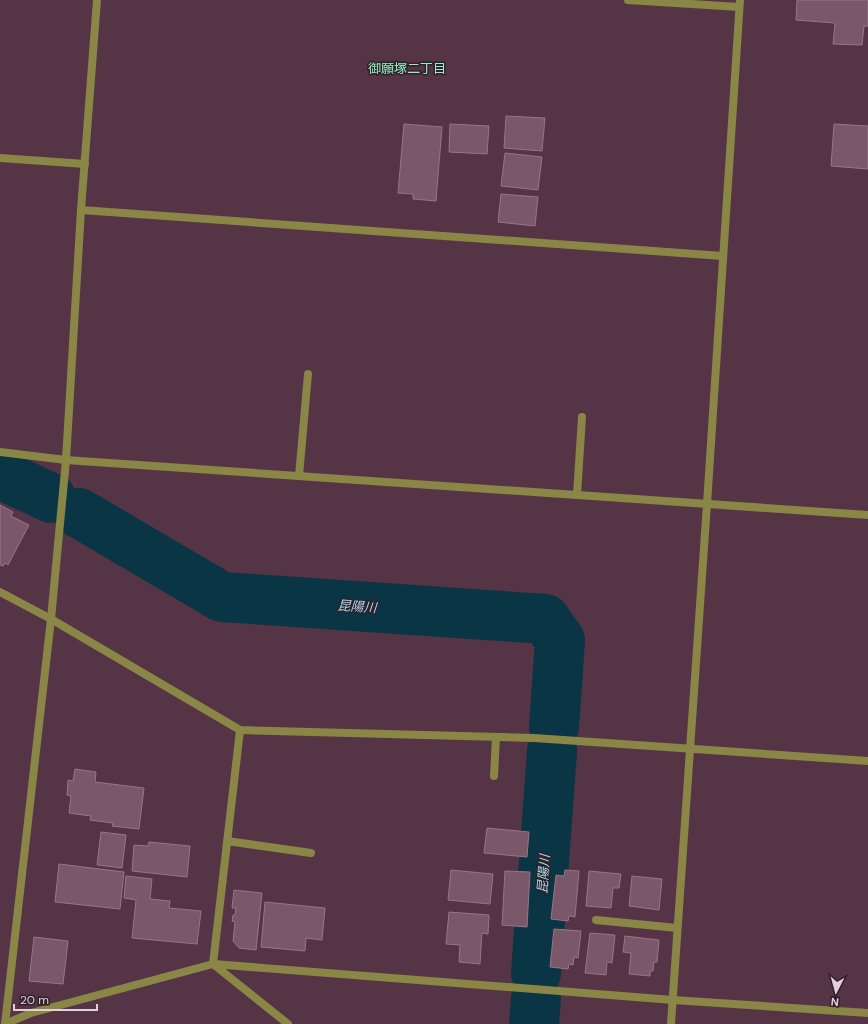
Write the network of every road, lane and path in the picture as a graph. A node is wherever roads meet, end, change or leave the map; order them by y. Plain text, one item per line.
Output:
1 (97, 0) edge
2 (628, 0) edge
3 (739, 4) edge
4 (0, 158) edge
5 (85, 164) junction
6 (81, 210) junction
7 (723, 256) junction
8 (308, 374) dead end
9 (582, 417) dead end
10 (0, 452) edge
11 (66, 460) junction
12 (299, 476) junction
13 (577, 495) junction
14 (707, 504) junction
15 (868, 515) edge
16 (0, 592) edge
17 (51, 619) junction
18 (240, 730) junction
19 (496, 737) junction
20 (690, 749) junction
21 (868, 761) edge
22 (494, 776) dead end
23 (227, 841) junction
24 (312, 853) dead end
25 (596, 920) dead end
26 (677, 928) junction
27 (213, 964) junction
28 (673, 1000) junction
29 (868, 1013) edge
30 (5, 1024) edge
31 (288, 1024) edge
32 (671, 1024) edge

1 - 5 street
2 - 3 street
3 - 7 street
4 - 5 street
5 - 6 street
6 - 7 street
6 - 11 street
7 - 14 street
8 - 12 street
9 - 13 street
10 - 11 street
11 - 12 street
11 - 17 street
12 - 13 street
13 - 14 street
14 - 15 street
14 - 20 street
16 - 17 street
17 - 18 street
17 - 30 street
18 - 19 street
18 - 23 street
19 - 20 street
19 - 22 street
20 - 21 street
20 - 26 street
23 - 24 street
23 - 27 street
25 - 26 street
26 - 28 street
27 - 28 street
27 - 30 street
27 - 31 street
28 - 29 street
28 - 32 street

